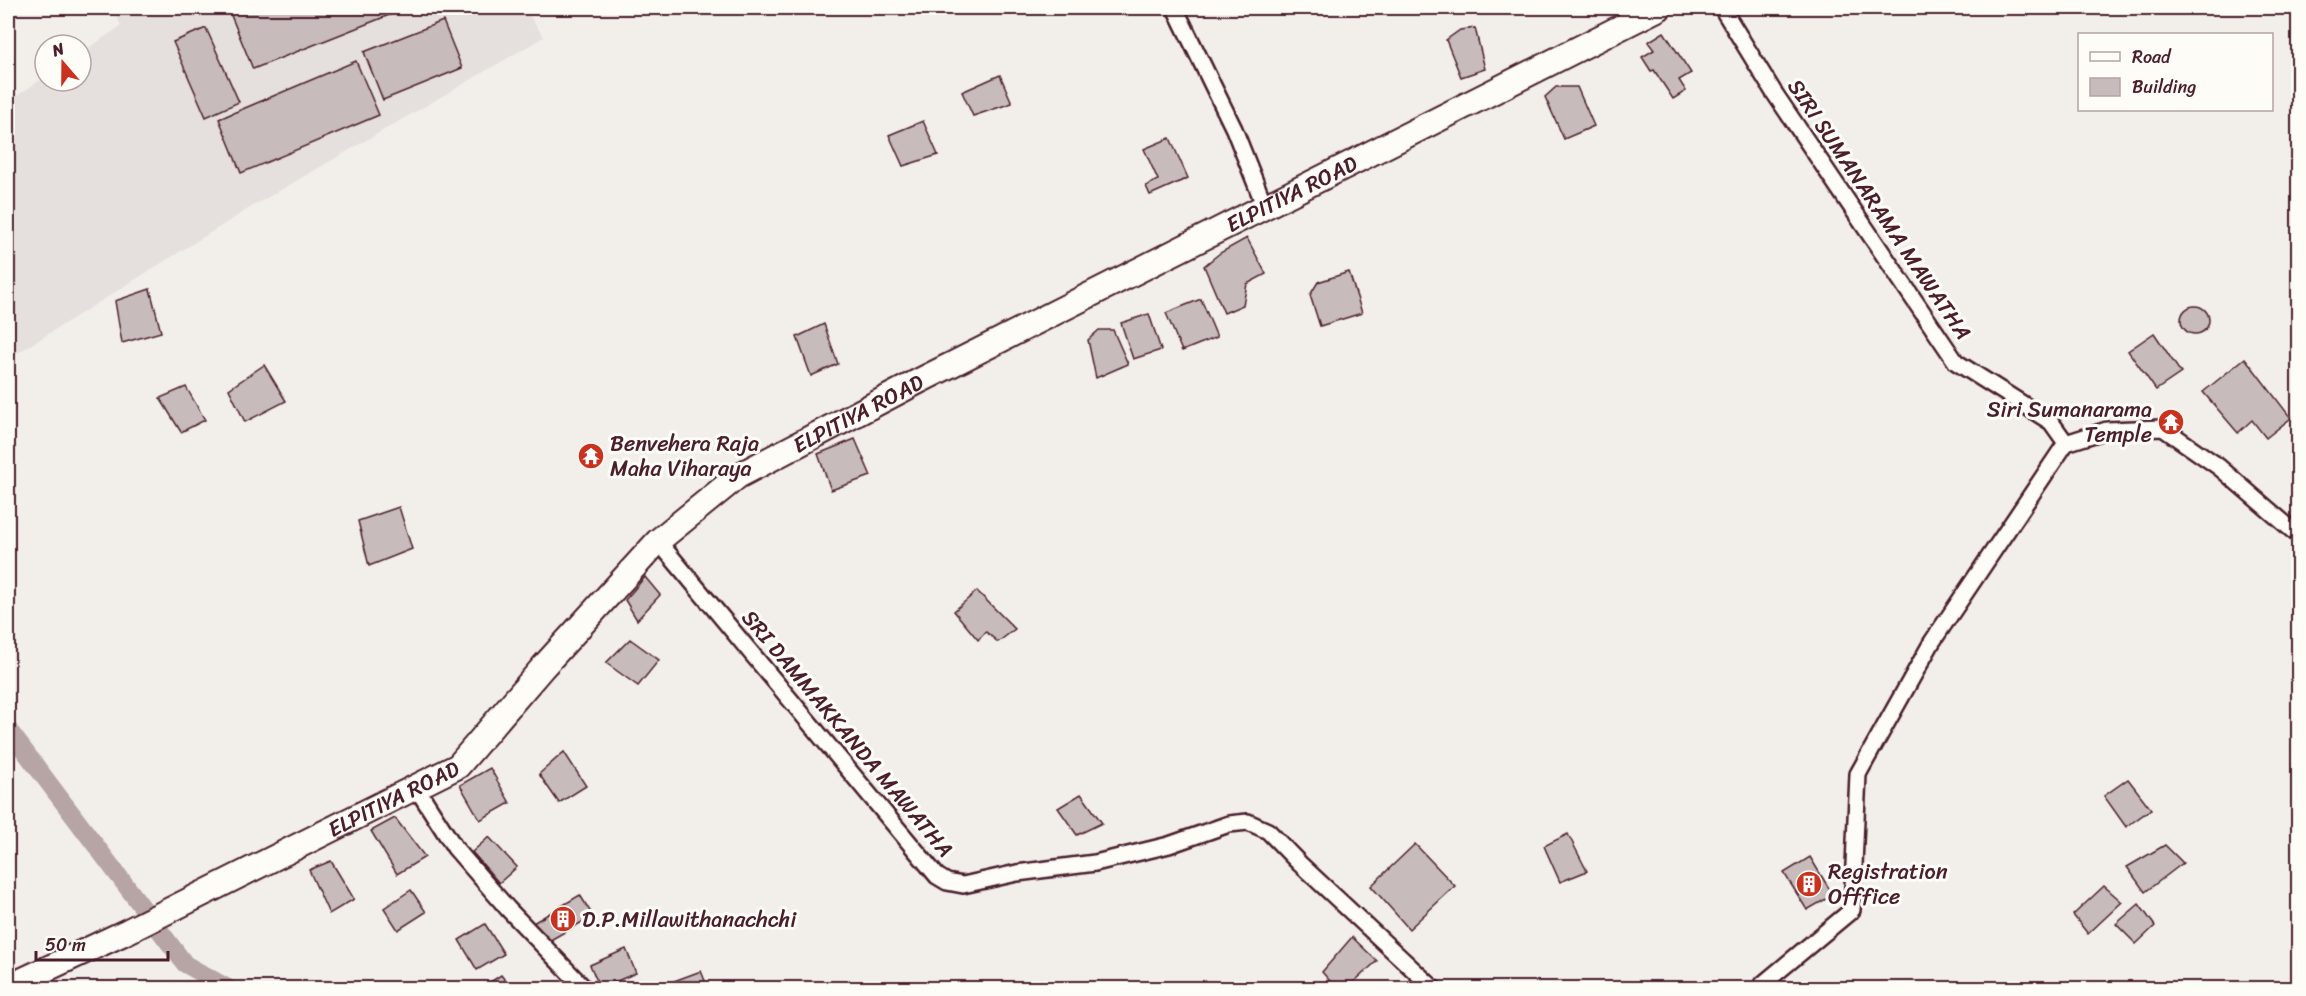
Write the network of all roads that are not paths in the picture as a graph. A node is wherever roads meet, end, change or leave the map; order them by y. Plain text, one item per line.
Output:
1 (1175, 8) edge
2 (1659, 8) edge
3 (1722, 8) edge
4 (1265, 207) junction
5 (2066, 443) junction
6 (2298, 536) edge
7 (658, 541) junction
8 (416, 787) junction
9 (8, 987) edge
10 (584, 988) edge
11 (1433, 988) edge
12 (1762, 988) edge

1 - 4 street
2 - 4 main road, ELPITIYA ROAD
3 - 5 street, SIRI SUMANARAMA MAWATHA
4 - 7 main road, ELPITIYA ROAD
5 - 6 street
5 - 12 street
7 - 8 main road, ELPITIYA ROAD
7 - 11 street, SRI DAMMAKKANDA MAWATHA
8 - 9 main road, ELPITIYA ROAD
8 - 10 street

